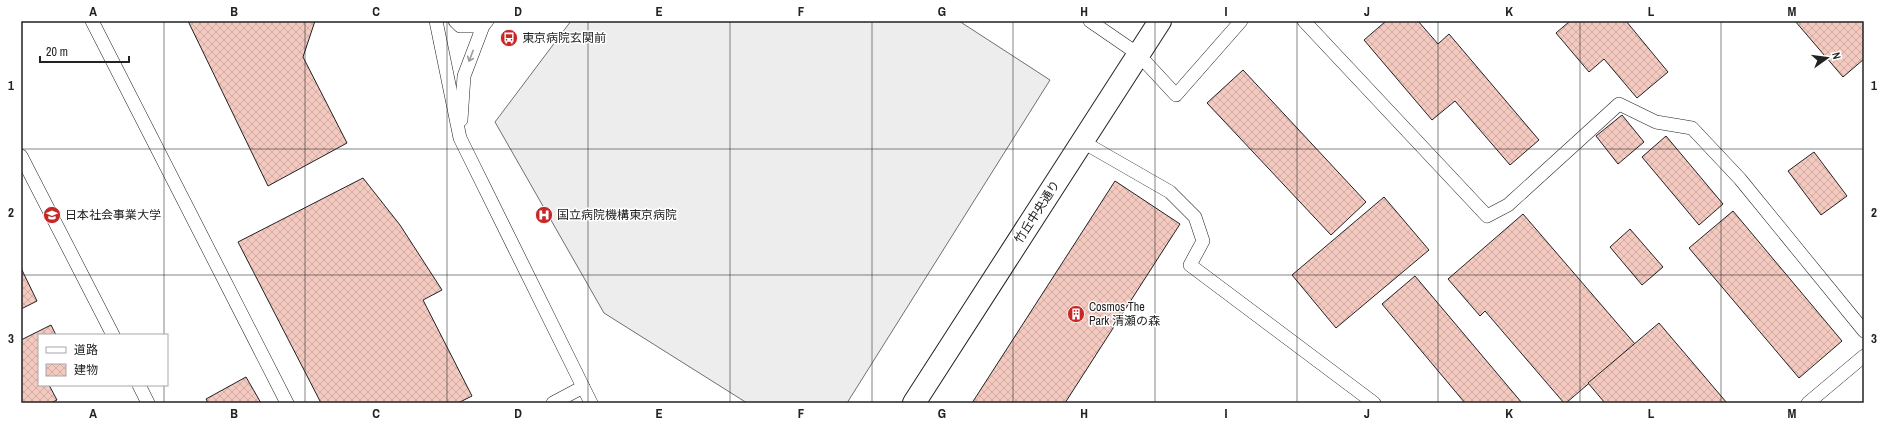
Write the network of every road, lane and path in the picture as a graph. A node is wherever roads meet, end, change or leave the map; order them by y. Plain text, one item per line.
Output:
1 (92, 21) edge
2 (436, 21) edge
3 (455, 21) edge
4 (1090, 21) edge
5 (1160, 21) edge
6 (1241, 21) edge
7 (1304, 21) edge
8 (485, 23) edge
9 (1138, 54) junction
10 (460, 138) junction
11 (1083, 142) junction
12 (21, 156) edge
13 (1864, 331) edge
14 (112, 334) edge
15 (1864, 356) edge
16 (140, 386) edge
17 (583, 387) junction
18 (148, 403) edge
19 (287, 403) edge
20 (553, 403) edge
21 (591, 403) edge
22 (914, 403) edge
23 (1374, 403) edge
24 (1808, 403) edge

1 - 19 lane
2 - 10 lane
3 - 8 lane
4 - 9 lane
5 - 9 street, 竹丘中央通り
6 - 9 lane
7 - 13 lane
8 -> 10 lane
9 - 11 street, 竹丘中央通り
10 - 17 lane
11 - 22 street, 竹丘中央通り
11 - 23 lane
12 - 14 lane
15 - 24 lane
16 - 18 lane
17 - 20 lane
17 - 21 lane

